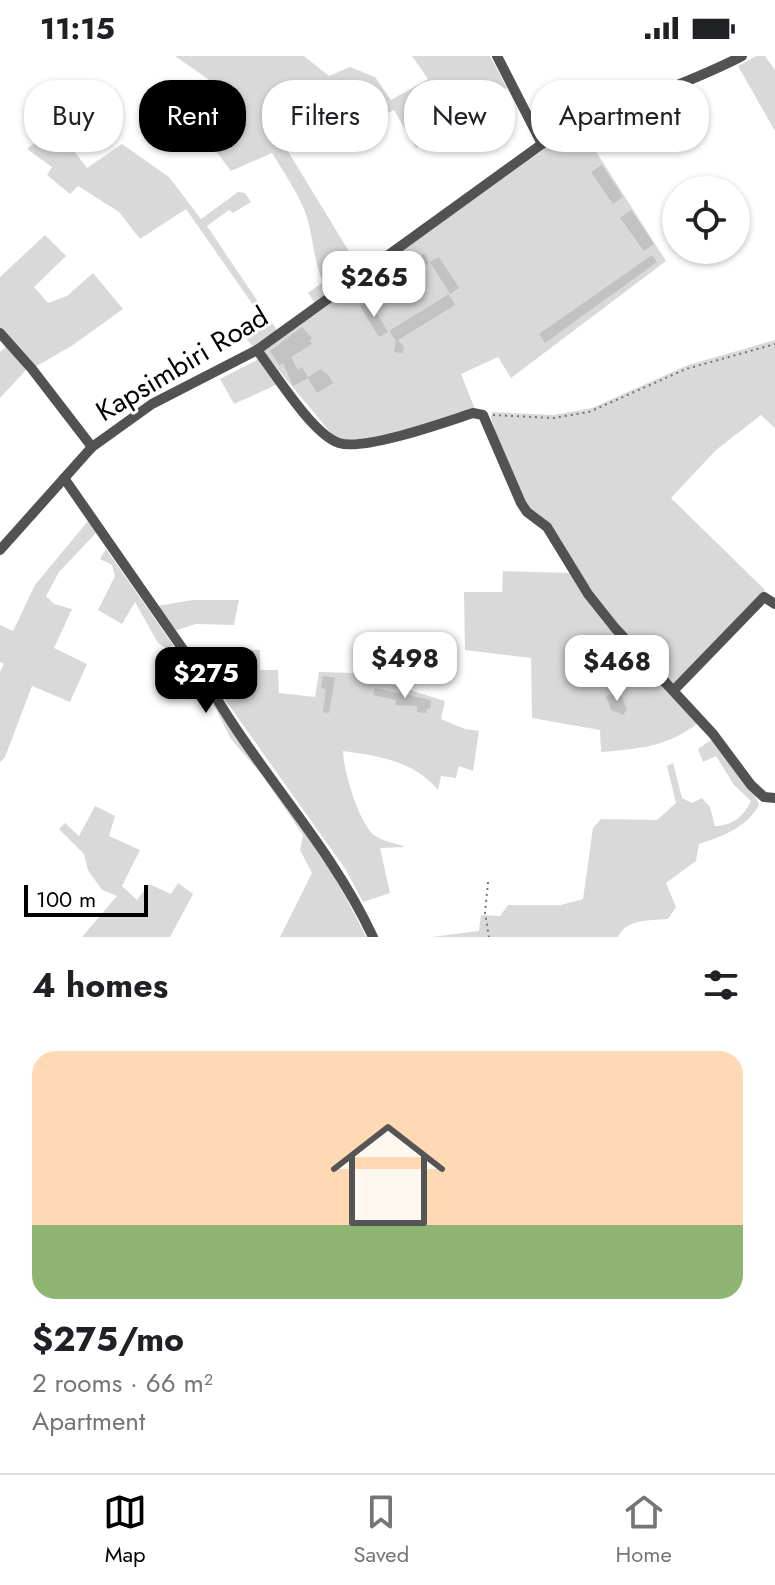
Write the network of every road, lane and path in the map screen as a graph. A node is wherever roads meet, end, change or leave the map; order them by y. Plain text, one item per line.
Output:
1 (497, 56) edge
2 (742, 56) edge
3 (693, 80) edge
4 (531, 122) edge
5 (531, 152) edge
6 (0, 333) edge
7 (775, 344) edge
8 (257, 350) junction
9 (483, 415) junction
10 (92, 447) junction
11 (64, 478) junction
12 (0, 550) edge
13 (775, 604) edge
14 (674, 690) junction
15 (775, 798) edge
16 (488, 882) dead end
17 (373, 937) edge
18 (489, 937) edge

1 - 4 street
2 - 3 street, Kapsimbiri Road
5 - 8 street, Kapsimbiri Road
6 - 10 street
7 - 9 path
8 - 9 street
8 - 10 street, Kapsimbiri Road
9 - 14 street
10 - 11 street, Kapsimbiri Road
11 - 12 street, Kapsimbiri Road
11 - 17 street
13 - 14 street
14 - 15 street
16 - 18 path

